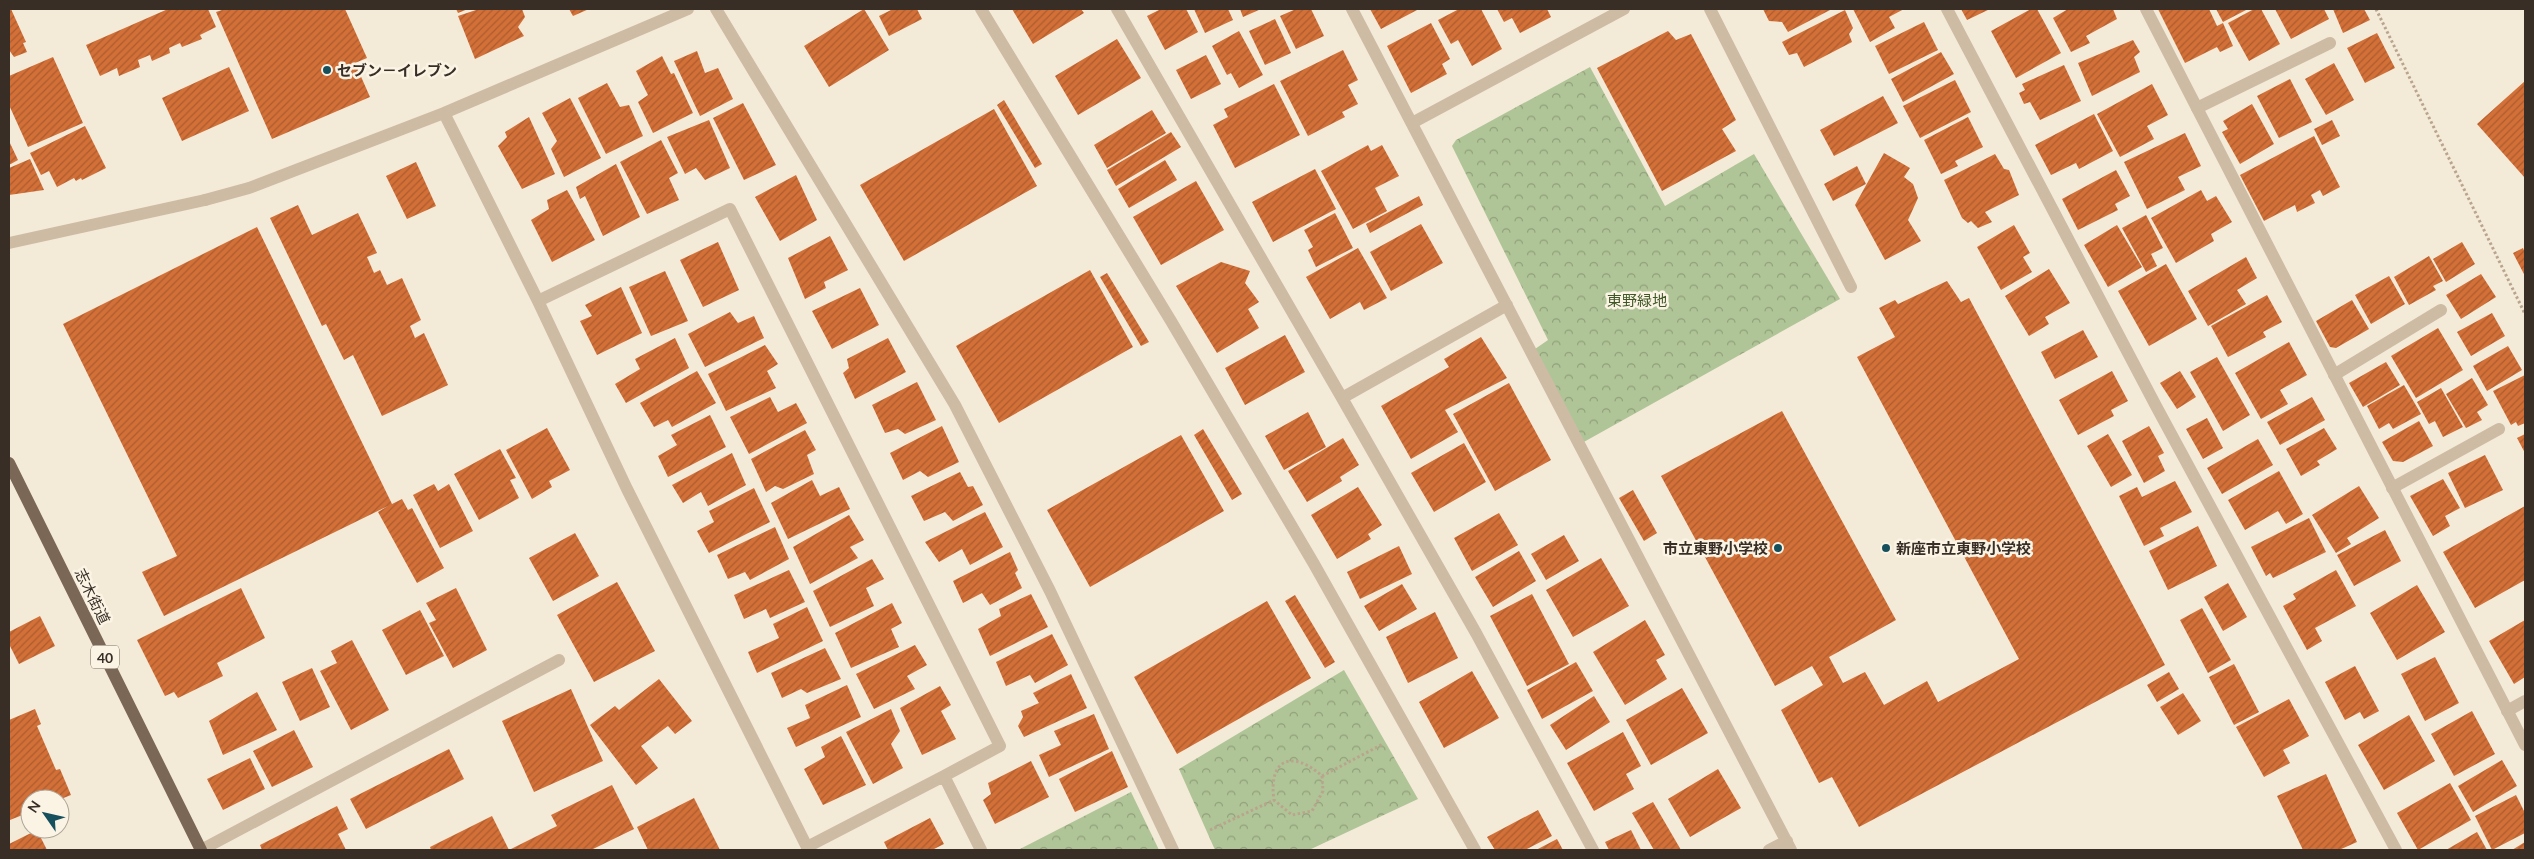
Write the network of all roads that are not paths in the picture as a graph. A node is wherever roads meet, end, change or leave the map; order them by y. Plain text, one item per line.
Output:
1 (688, 9) edge
2 (716, 9) edge
3 (981, 9) edge
4 (1118, 9) edge
5 (1352, 9) edge
6 (1624, 9) edge
7 (1710, 9) edge
8 (1947, 9) edge
9 (2146, 9) edge
10 (2330, 43) dead end
11 (2197, 108) junction
12 (444, 113) junction
13 (1412, 123) junction
14 (9, 243) edge
15 (1851, 287) dead end
16 (538, 301) junction
17 (1507, 305) junction
18 (2441, 310) dead end
19 (2334, 375) junction
20 (1342, 398) junction
21 (2499, 429) dead end
22 (9, 463) edge
23 (2392, 488) junction
24 (559, 660) dead end
25 (2525, 701) edge
26 (2507, 711) junction
27 (2525, 745) edge
28 (944, 776) junction
29 (1789, 846) edge
30 (201, 850) edge
31 (981, 850) edge
32 (1173, 850) edge
33 (1475, 850) edge
34 (1593, 850) edge
35 (1769, 850) edge
36 (2396, 850) edge

1 - 12 street
2 - 32 street
3 - 33 street
4 - 20 street
5 - 13 street
6 - 13 street
7 - 15 street
8 - 36 street
9 - 11 street
10 - 11 street
11 - 19 street
12 - 14 street
12 - 16 street
13 - 17 street
16 - 28 street
16 - 28 street
17 - 20 street
17 - 29 street
18 - 19 street
19 - 23 street
20 - 34 street
21 - 23 street
22 - 30 main road, 志木街道 / 40
23 - 26 street
24 - 30 street
25 - 26 street
26 - 27 street
28 - 31 street
29 - 35 street

